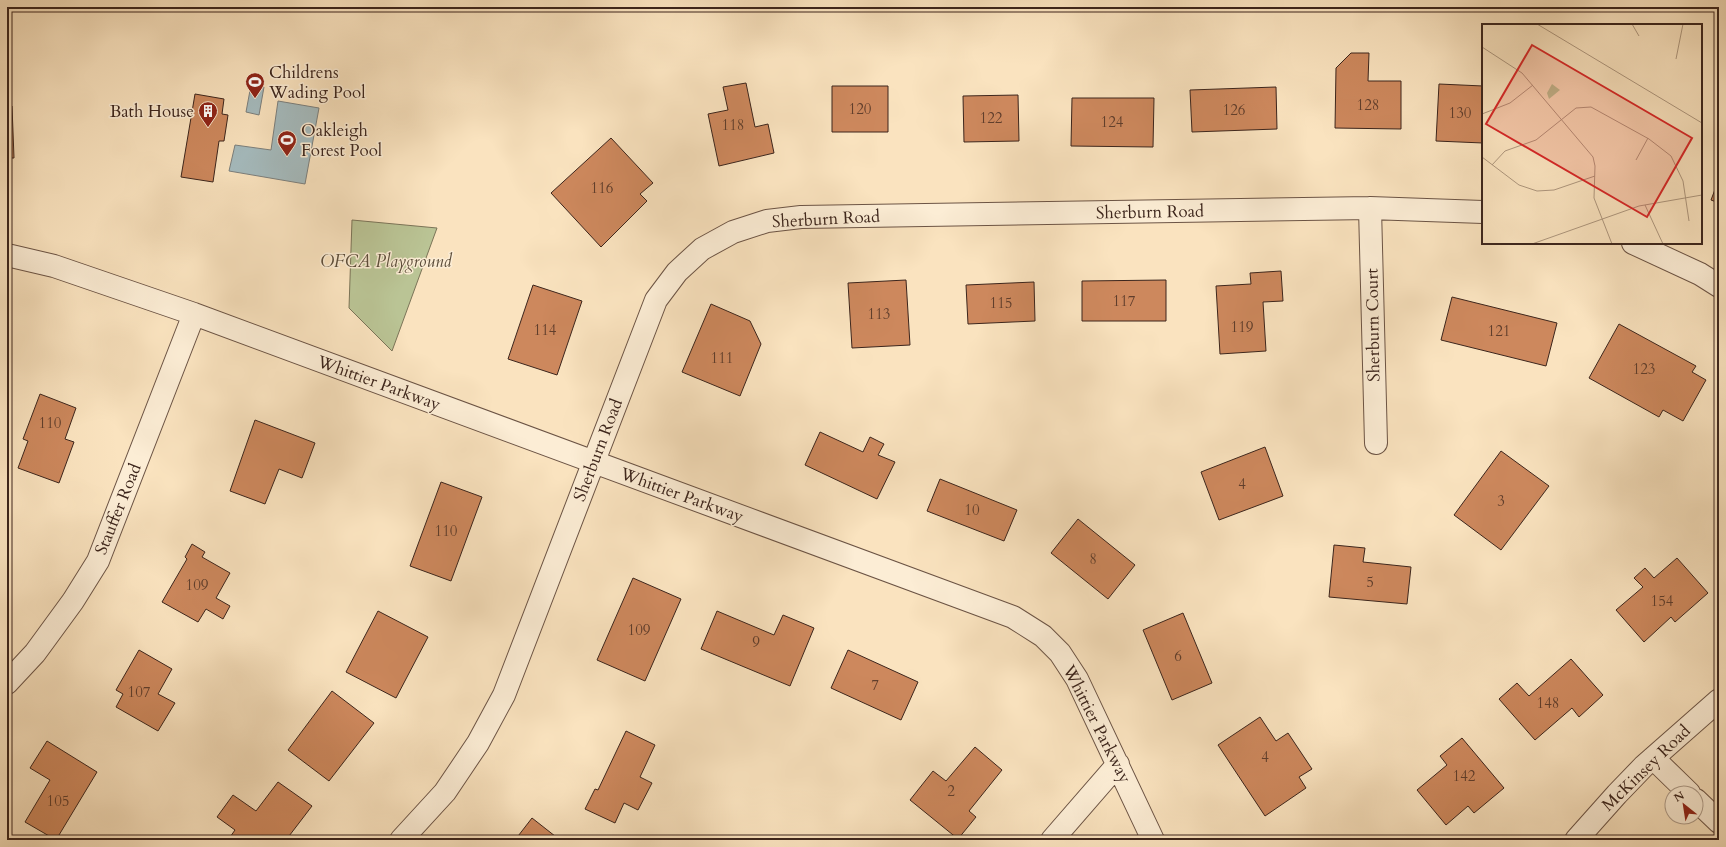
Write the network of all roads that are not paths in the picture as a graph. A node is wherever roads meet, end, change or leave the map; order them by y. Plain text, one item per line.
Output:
1 (1370, 208) junction
2 (1482, 212) edge
3 (1635, 244) edge
4 (7, 255) edge
5 (1719, 286) edge
6 (194, 314) junction
7 (1376, 442) dead end
8 (594, 463) junction
9 (7, 684) edge
10 (1719, 700) edge
11 (1653, 758) junction
12 (1118, 764) junction
13 (1681, 785) edge
14 (1704, 808) edge
15 (1719, 822) edge
16 (401, 840) edge
17 (1052, 840) edge
18 (1153, 840) edge
19 (1576, 840) edge

1 - 2 street, Sherburn Road
1 - 7 street, Sherburn Court
1 - 8 street, Sherburn Road
3 - 5 street
4 - 6 street, Whittier Parkway
6 - 8 street, Whittier Parkway
6 - 9 street, Stauffer Road
8 - 12 street, Whittier Parkway
8 - 16 street, Sherburn Road
10 - 11 street, McKinsey Road
11 - 13 street
11 - 19 street, McKinsey Road
12 - 17 street
12 - 18 street, Whittier Parkway
14 - 15 street

